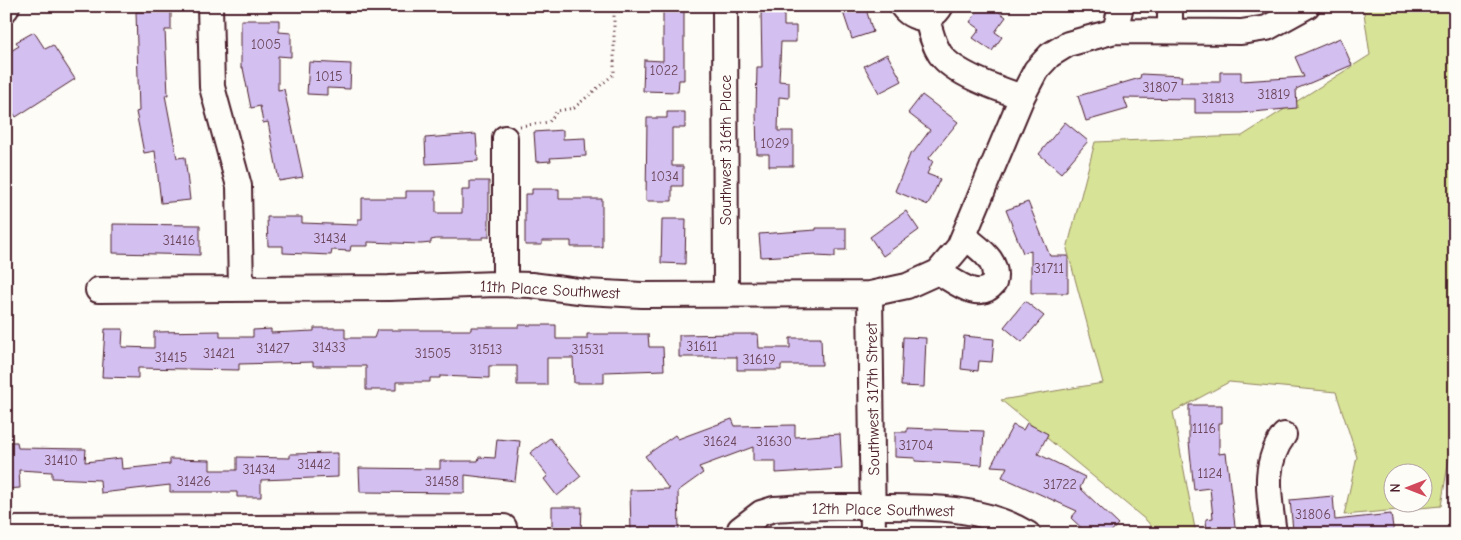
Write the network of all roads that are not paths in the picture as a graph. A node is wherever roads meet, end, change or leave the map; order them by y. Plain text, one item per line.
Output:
1 (210, 6) edge
2 (725, 6) edge
3 (902, 6) edge
4 (1121, 6) edge
5 (1170, 6) edge
6 (1307, 6) edge
7 (934, 12) edge
8 (1115, 31) junction
9 (1170, 31) junction
10 (1022, 97) junction
11 (510, 134) road end
12 (964, 236) junction
13 (938, 272) junction
14 (505, 284) junction
15 (242, 289) junction
16 (98, 290) dead end
17 (726, 294) junction
18 (870, 294) junction
19 (1284, 435) dead end
20 (874, 507) junction
21 (6, 529) edge
22 (740, 529) dead end
23 (504, 530) edge
24 (872, 534) edge
25 (1028, 534) edge
26 (1274, 534) edge

1 - 15 street
2 - 17 street, Southwest 316th Place
3 - 7 street
4 - 8 street
5 - 9 street
6 - 9 street, 11th Place Southwest
7 - 10 street
8 - 9 street, 11th Place Southwest
8 - 10 street, 11th Place Southwest
10 - 12 street, 11th Place Southwest
11 - 14 street
12 - 13 street, 11th Place Southwest
12 - 13 street
13 - 18 street, 11th Place Southwest
14 - 15 street, 11th Place Southwest
14 - 17 street, 11th Place Southwest
15 - 16 street, 11th Place Southwest
17 - 18 street, 11th Place Southwest
18 - 20 street, Southwest 317th Street
19 - 26 street
20 - 22 street, 12th Place Southwest
20 - 24 street, Southwest 317th Street
20 - 25 street, 12th Place Southwest
21 - 23 street

